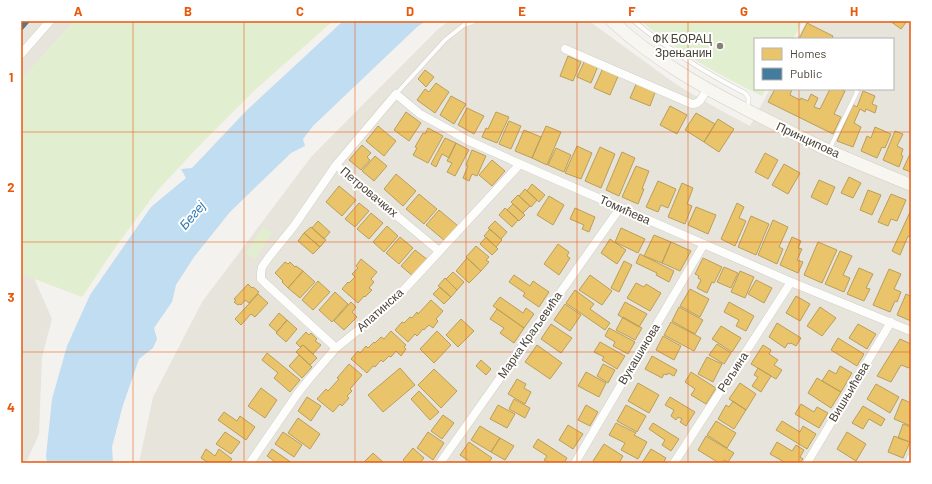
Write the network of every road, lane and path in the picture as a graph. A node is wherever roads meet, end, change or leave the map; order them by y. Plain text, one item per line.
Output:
1 (50, 21) edge
2 (475, 21) edge
3 (612, 21) edge
4 (634, 21) edge
5 (565, 49) dead end
6 (21, 54) edge
7 (708, 89) junction
8 (856, 90) edge
9 (396, 94) junction
10 (746, 110) junction
11 (829, 150) junction
12 (520, 164) junction
13 (336, 165) junction
14 (911, 185) edge
15 (620, 208) junction
16 (704, 244) junction
17 (439, 251) junction
18 (791, 282) junction
19 (891, 322) junction
20 (911, 330) edge
21 (336, 348) junction
22 (911, 458) edge
23 (250, 463) edge
24 (440, 463) edge
25 (575, 463) edge
26 (674, 463) edge
27 (807, 463) edge
28 (909, 463) edge

1 - 6 street
2 - 9 lane
3 - 7 street, Принципова
4 - 10 lane
5 - 7 street
7 - 10 street, Принципова
8 - 11 lane
9 - 12 street, Томићева
9 - 13 street
10 - 11 street, Принципова
11 - 14 street, Принципова
12 - 15 street, Томићева
12 - 17 street, Апатинска
13 - 17 street, Петровачких
13 - 21 street, Петровачких
15 - 16 street, Томићева
15 - 24 street, Марка Краљевића
16 - 18 street, Томићева
16 - 25 street, Вукашинова
17 - 21 street, Апатинска
18 - 19 street, Томићева
18 - 26 street, Рељина
19 - 20 street, Томићева
19 - 27 street, Вишњићева
21 - 23 street, Апатинска
22 - 28 street

